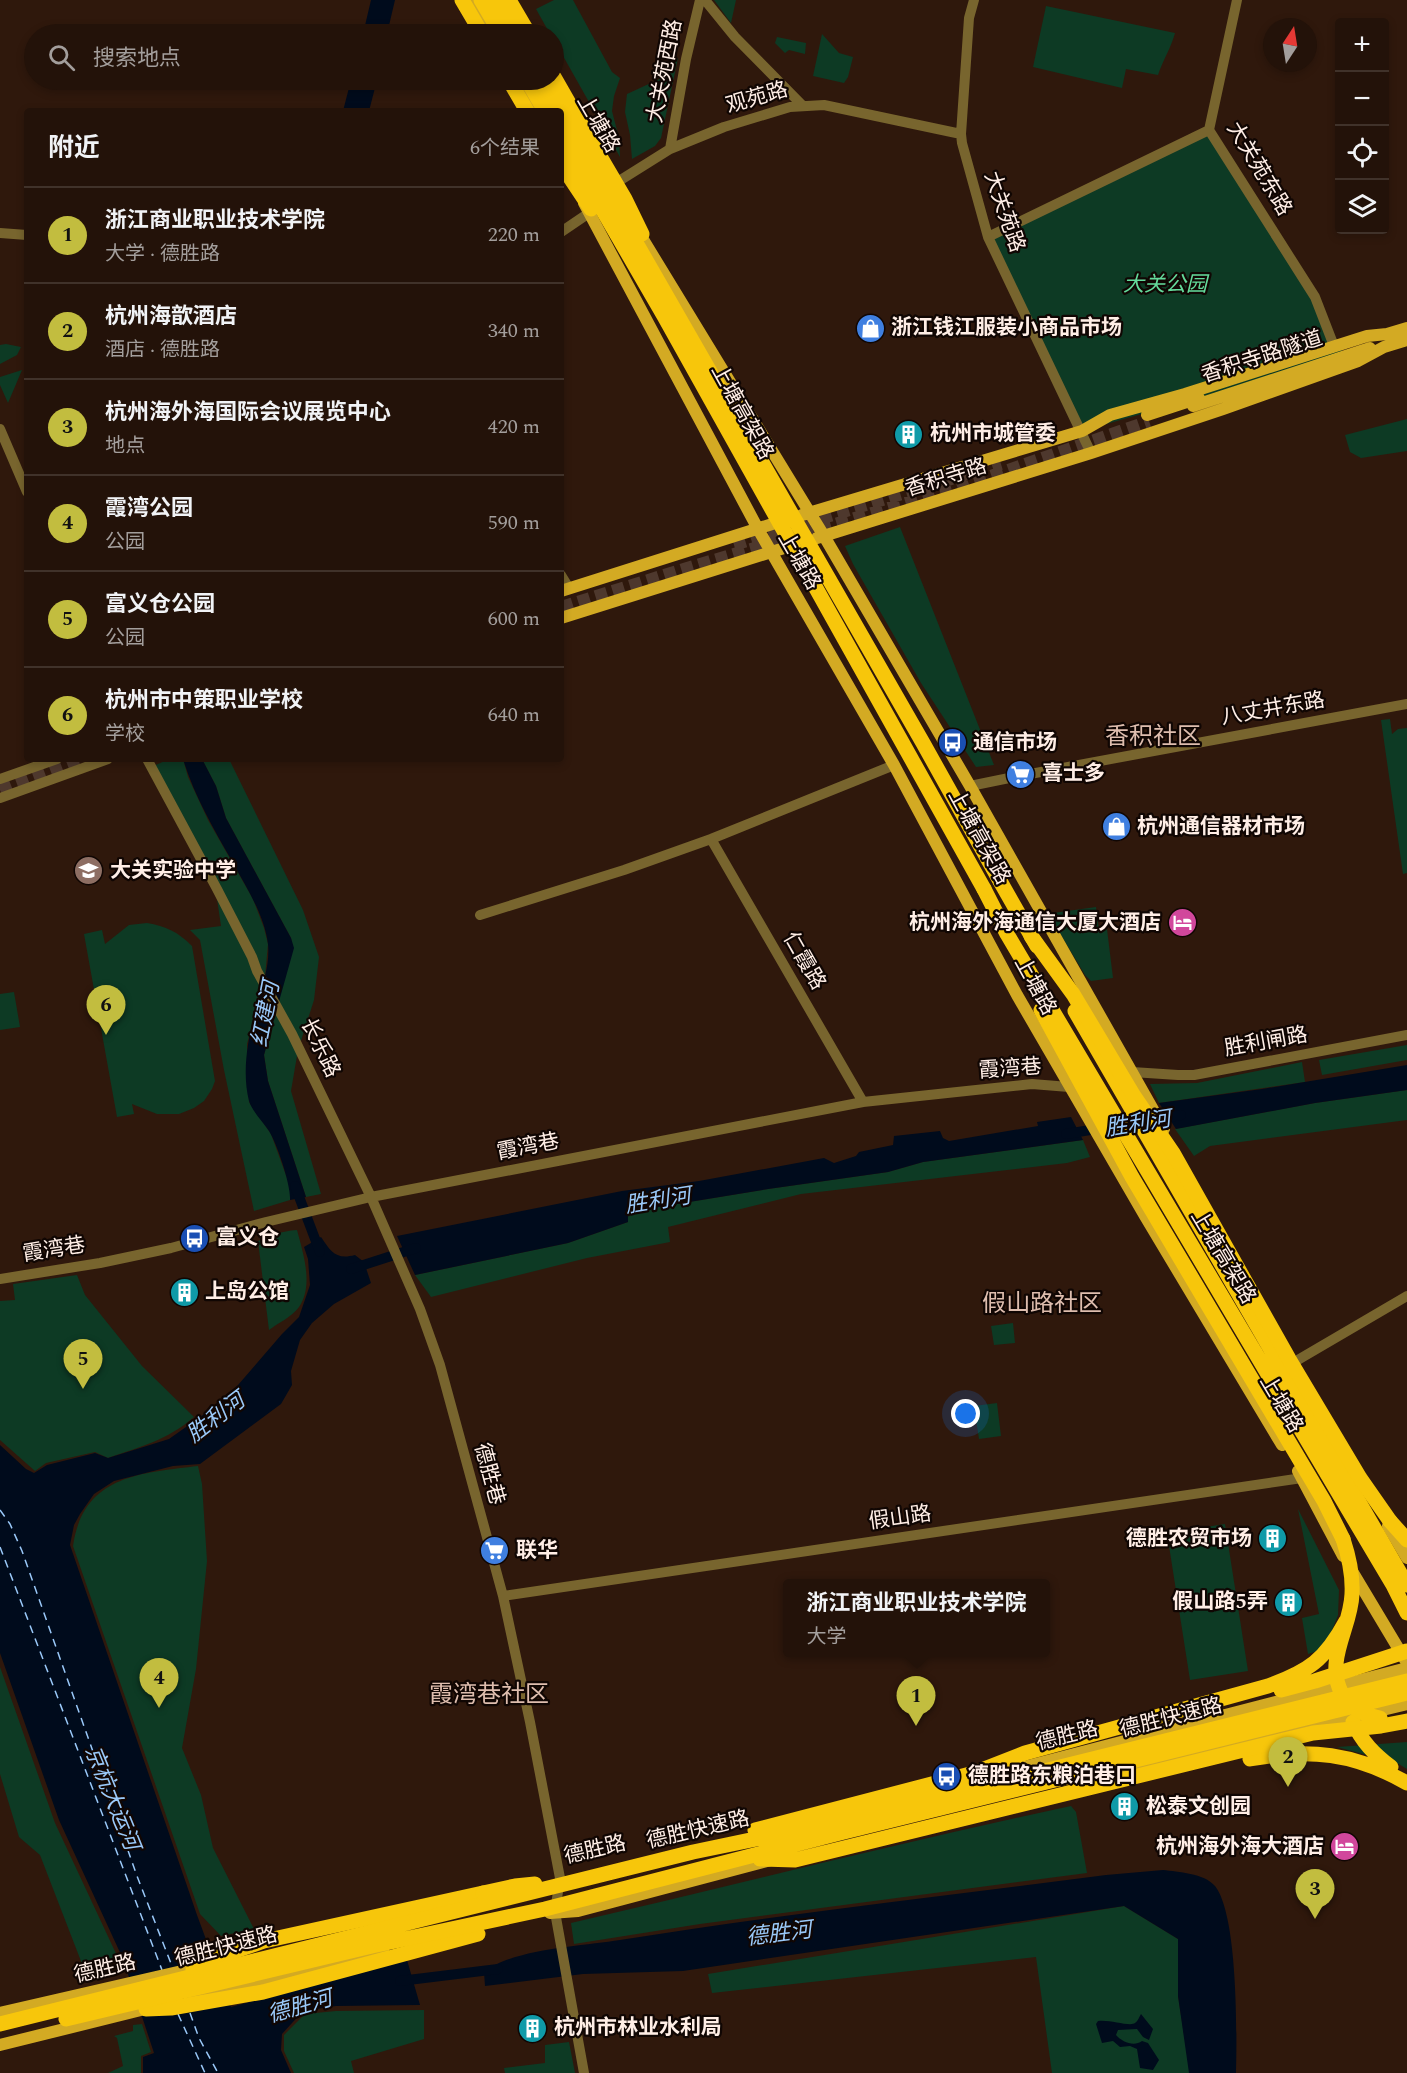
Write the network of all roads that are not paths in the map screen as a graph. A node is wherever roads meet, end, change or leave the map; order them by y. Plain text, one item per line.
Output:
1 (462, 0) edge
2 (472, 0) edge
3 (481, 0) edge
4 (497, 0) edge
5 (503, 0) edge
6 (509, 0) edge
7 (699, 0) edge
8 (705, 0) edge
9 (974, 0) edge
10 (1237, 0) edge
11 (476, 24) edge
12 (486, 24) edge
13 (495, 24) edge
14 (511, 24) edge
15 (517, 24) edge
16 (523, 24) edge
17 (515, 90) edge
18 (523, 90) edge
19 (533, 90) edge
20 (549, 90) edge
21 (555, 90) edge
22 (562, 90) edge
23 (802, 105) junction
24 (525, 108) edge
25 (533, 108) edge
26 (543, 108) edge
27 (559, 108) edge
28 (564, 116) edge
29 (1209, 130) junction
30 (961, 134) junction
31 (564, 143) edge
32 (670, 149) junction
33 (564, 166) edge
34 (564, 167) edge
35 (611, 186) junction
36 (589, 213) junction
37 (564, 230) edge
38 (0, 233) edge
39 (24, 235) edge
40 (988, 237) junction
41 (664, 316) junction
42 (1407, 328) edge
43 (1387, 334) junction
44 (1407, 340) edge
45 (1334, 346) junction
46 (696, 347) junction
47 (1384, 347) junction
48 (0, 429) edge
49 (1082, 431) junction
50 (1091, 453) junction
51 (24, 485) edge
52 (809, 513) junction
53 (758, 529) junction
54 (824, 537) junction
55 (771, 551) junction
56 (565, 589) edge
57 (564, 617) edge
58 (1407, 704) edge
59 (48, 762) edge
60 (100, 762) edge
61 (149, 762) edge
62 (894, 765) junction
63 (0, 779) edge
64 (970, 786) junction
65 (0, 798) edge
66 (711, 839) junction
67 (480, 915) dead end
68 (1007, 934) junction
69 (1031, 936) junction
70 (1407, 1035) edge
71 (1132, 1072) junction
72 (1070, 1087) junction
73 (863, 1102) junction
74 (371, 1197) junction
75 (0, 1279) edge
76 (1407, 1296) edge
77 (1296, 1361) junction
78 (1302, 1478) junction
79 (1407, 1540) edge
80 (1407, 1558) edge
81 (1407, 1585) edge
82 (503, 1596) junction
83 (1407, 1612) edge
84 (1346, 1621) junction
85 (1403, 1656) edge
86 (1407, 1668) edge
87 (1407, 1681) edge
88 (1407, 1694) edge
89 (1407, 1704) edge
90 (1406, 1721) edge
91 (974, 1773) junction
92 (1407, 1781) edge
93 (965, 1818) junction
94 (693, 1852) junction
95 (741, 1858) junction
96 (560, 1878) junction
97 (580, 1880) junction
98 (550, 1910) junction
99 (193, 1969) junction
100 (146, 2009) junction
101 (0, 2013) edge
102 (0, 2024) edge
103 (0, 2034) edge
104 (0, 2045) edge
105 (584, 2073) edge

1 - 11 highway
2 - 12 main road
3 - 13 highway
4 - 14 highway
5 - 15 main road
6 - 16 highway
7 - 32 street, 大关苑西路
8 - 23 street
9 - 30 street, 大关苑路
10 - 29 street, 大关苑东路
17 - 24 highway
18 - 25 main road
19 - 26 highway
20 - 27 highway, 上塘高架路
21 - 35 main road, 上塘路
22 - 46 highway, bridge
23 - 30 street, 观苑路
23 - 32 street, 观苑路
28 - 46 highway, 上塘高架路, bridge
29 - 40 street
29 - 45 street, 大关苑东路
30 - 40 street, 大关苑路
31 - 41 highway, 上塘高架路, bridge
32 - 35 street, 观苑路
33 - 41 highway, bridge
34 - 36 main road, 上塘路
35 - 52 main road, 上塘路
36 - 37 street
36 - 53 main road, 上塘路
38 - 39 street
40 - 49 street, 大关苑路
41 - 68 highway, 上塘高架路, bridge
42 - 43 main road, 香积寺路
43 - 45 main road, 香积寺路
43 - 47 main road, 香积寺路隧道
44 - 47 main road, 香积寺路
45 - 49 main road, 香积寺路
46 - 69 highway, 上塘高架路, bridge
47 - 50 main road, 香积寺路
48 - 51 street
49 - 50 street, 大关苑路
49 - 52 main road, 香积寺路
50 - 54 main road, 香积寺路
52 - 53 main road, 香积寺路
52 - 54 main road, 上塘路
53 - 55 main road, 上塘路
53 - 56 main road, 香积寺路
54 - 55 main road, 香积寺路
54 - 64 main road, 上塘路
55 - 57 main road, 香积寺路
55 - 62 main road, 上塘路
58 - 64 street, 八丈井东路
59 - 63 street
60 - 65 street
61 - 74 street, 长乐路
62 - 66 street
62 - 72 main road, 上塘路
64 - 71 main road, 上塘路
66 - 67 street
66 - 73 street, 仁霞路
68 - 83 highway, 上塘高架路
68 - 84 highway, bridge
69 - 79 highway, bridge
69 - 81 highway, 上塘高架路, bridge
70 - 71 street, 胜利闸路
71 - 77 main road, 上塘路
72 - 73 street, 霞湾巷
72 - 78 main road, 上塘路
73 - 74 street, 霞湾巷
74 - 75 street, 霞湾巷
74 - 82 street, 德胜巷
76 - 77 street
77 - 80 main road, 上塘路
78 - 82 street, 假山路
78 - 85 main road, 上塘路
82 - 96 street, 德胜巷
84 - 90 highway, bridge
84 - 91 highway, bridge
85 - 91 highway, bridge
85 - 92 highway, bridge
86 - 96 main road, 德胜路
87 - 94 highway, 德胜快速路, bridge
88 - 95 highway, 德胜快速路, bridge
89 - 98 main road
90 - 93 highway, bridge
91 - 94 highway, bridge
92 - 93 highway, bridge
93 - 95 highway, bridge
94 - 97 highway, 德胜快速路, bridge
95 - 98 highway, 德胜快速路, bridge
96 - 98 street, 德胜巷
96 - 99 main road, 德胜路
97 - 99 highway, bridge
97 - 102 highway, 德胜快速路, bridge
98 - 100 main road
98 - 100 highway, bridge
98 - 103 highway, 德胜快速路, bridge
98 - 105 street, 德胜巷
99 - 101 main road, 德胜路
100 - 104 main road

